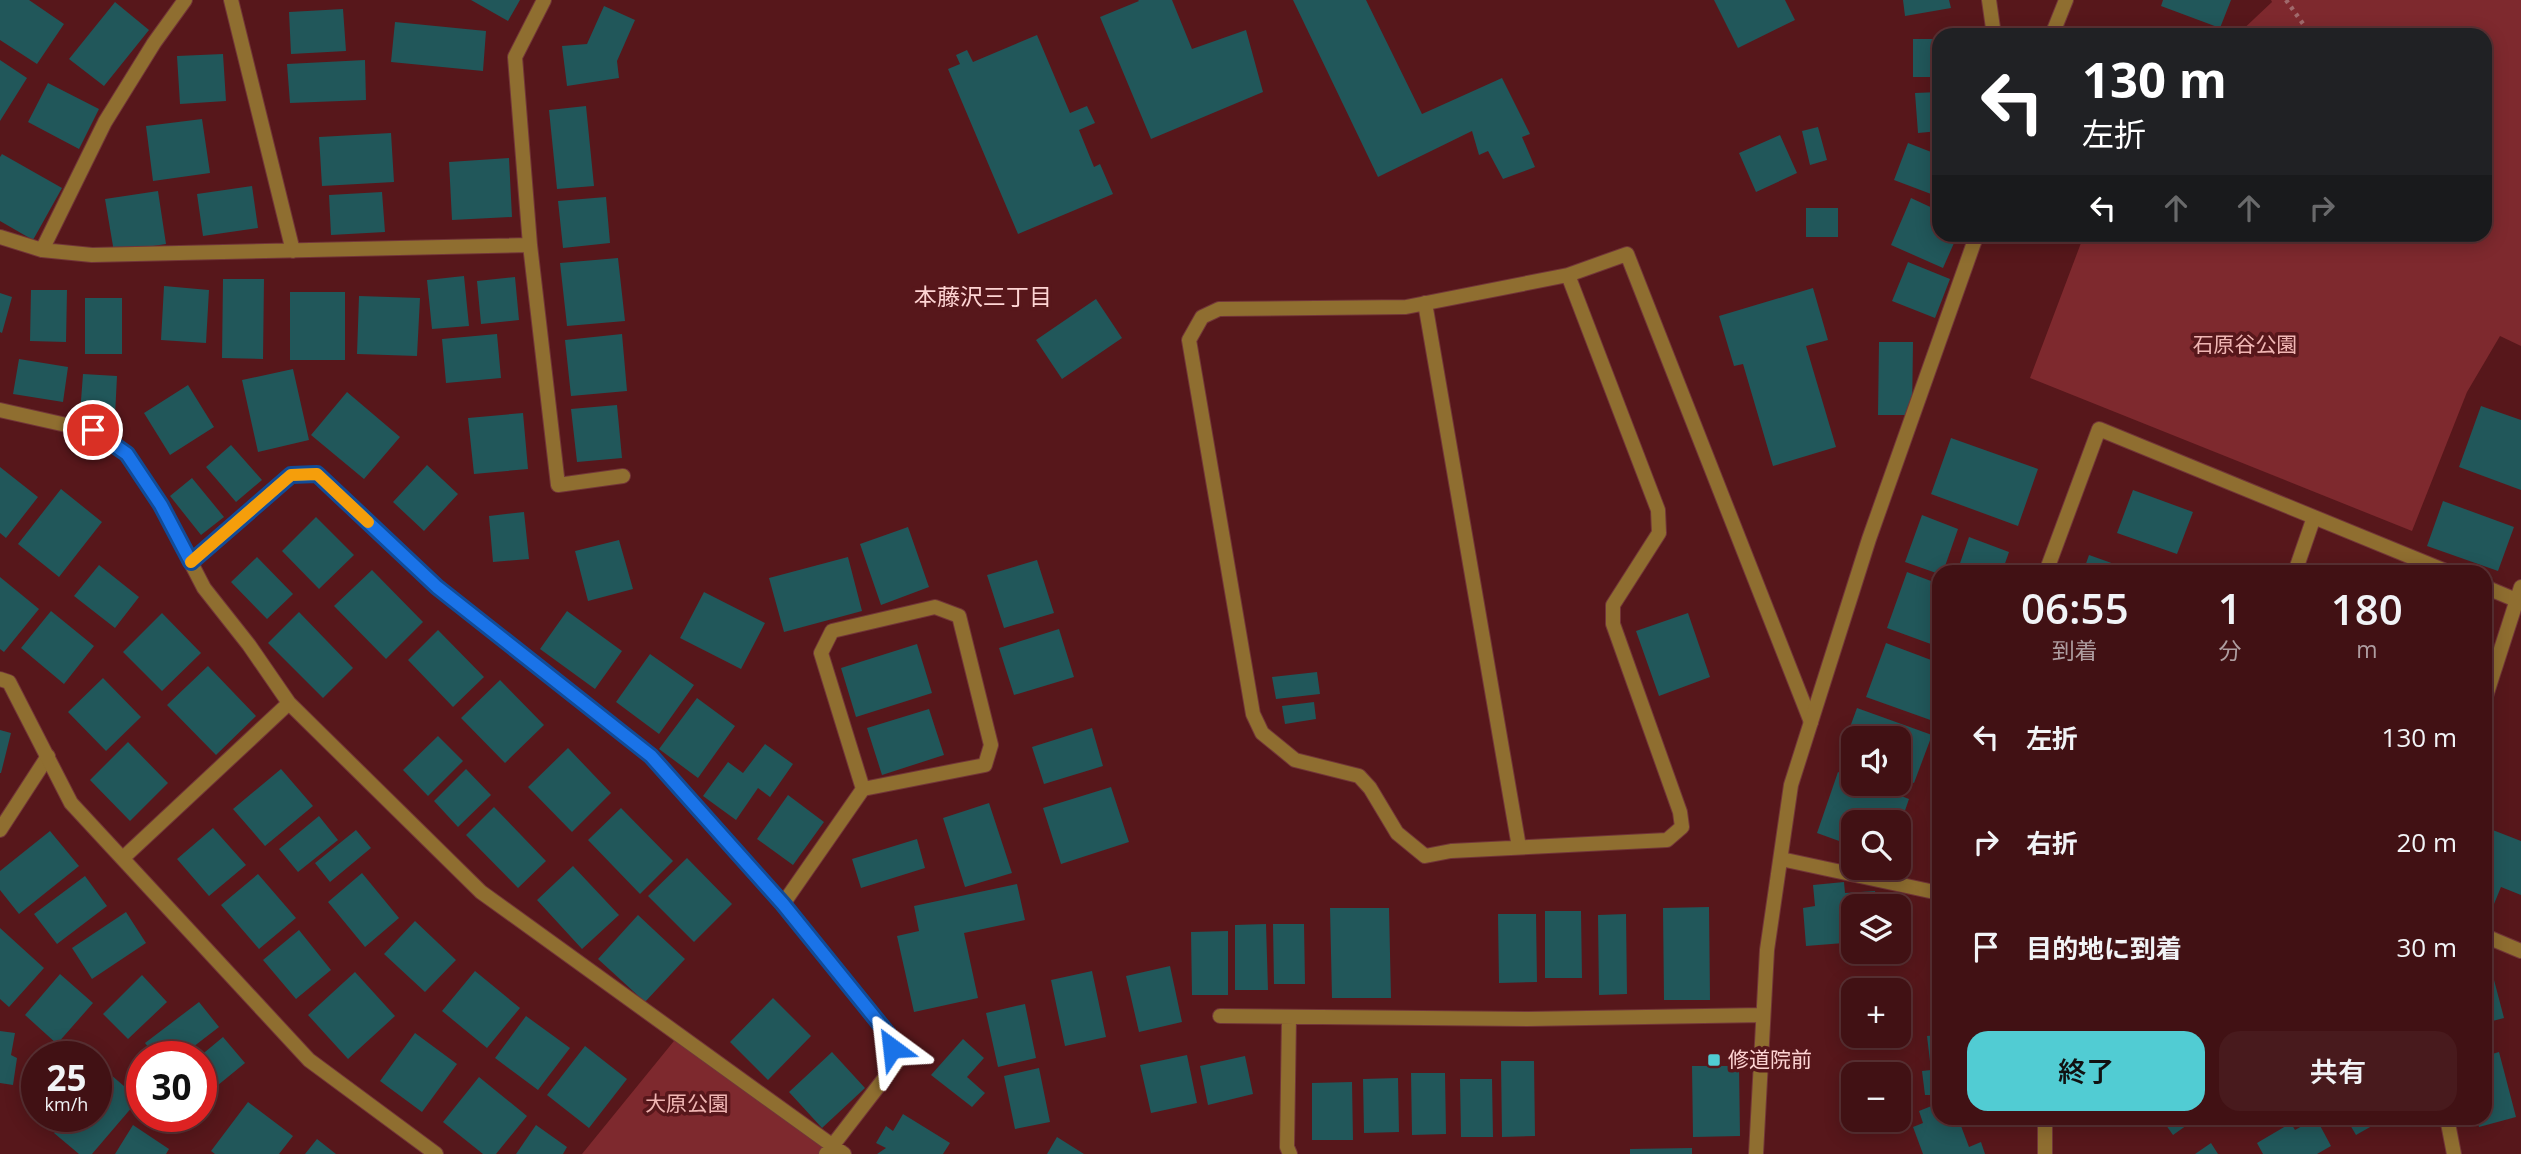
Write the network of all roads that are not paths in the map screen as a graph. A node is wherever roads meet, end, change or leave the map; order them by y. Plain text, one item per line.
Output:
1 (185, 0) edge
2 (231, 0) edge
3 (544, 0) edge
4 (1989, 0) edge
5 (2066, 0) edge
6 (1993, 28) edge
7 (2055, 28) edge
8 (0, 237) edge
9 (1975, 242) edge
10 (530, 245) junction
11 (42, 250) junction
12 (293, 251) junction
13 (1568, 275) junction
14 (1425, 303) junction
15 (0, 410) edge
16 (623, 476) dead end
17 (2314, 517) junction
18 (191, 562) junction
19 (2049, 565) edge
20 (2297, 565) edge
21 (2431, 565) edge
22 (2492, 589) edge
23 (2520, 597) edge
24 (0, 679) edge
25 (2492, 679) edge
26 (289, 704) junction
27 (1811, 722) junction
28 (48, 756) junction
29 (863, 789) junction
30 (0, 830) edge
31 (1519, 847) junction
32 (122, 858) junction
33 (1781, 859) junction
34 (1932, 889) edge
35 (783, 904) junction
36 (2492, 939) edge
37 (2521, 951) edge
38 (1763, 1015) junction
39 (1220, 1016) dead end
40 (1289, 1017) junction
41 (2045, 1125) edge
42 (2449, 1125) edge
43 (834, 1151) edge
44 (436, 1154) edge
45 (1290, 1154) edge
46 (1756, 1154) edge
47 (2045, 1154) edge
48 (2455, 1154) edge

1 - 11 street
2 - 12 street
3 - 10 street
4 - 6 street
5 - 7 street
8 - 11 street
9 - 27 street
10 - 12 street
10 - 16 street
11 - 12 street
13 - 14 street
13 - 27 street
13 - 31 street
14 - 31 street
14 - 31 street
15 - 18 street
17 - 19 street
17 - 20 street
17 - 21 street
18 - 26 street
18 - 35 street
22 - 23 street
23 - 25 street
24 - 28 street
26 - 32 street
26 - 43 street
27 - 33 street
28 - 30 street
28 - 32 street
29 - 29 street
29 - 35 street
32 - 44 street
33 - 34 street
33 - 38 street
35 - 43 street
36 - 37 street
38 - 40 street
38 - 46 street
39 - 40 street
40 - 45 street
41 - 47 street
42 - 48 street

